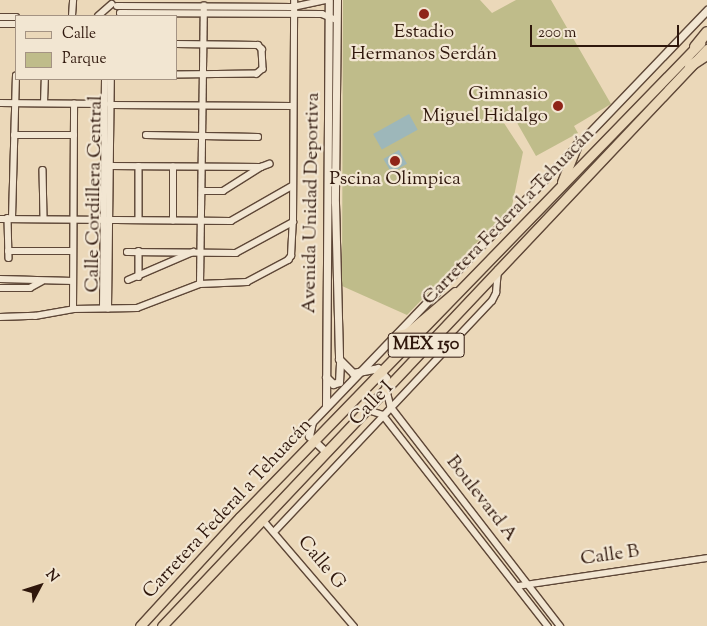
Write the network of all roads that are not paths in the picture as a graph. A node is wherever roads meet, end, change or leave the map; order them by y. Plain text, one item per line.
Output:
1 (72, 0) edge
2 (294, 0) edge
3 (337, 0) edge
4 (325, 1) edge
5 (111, 3) edge
6 (176, 3) edge
7 (231, 3) edge
8 (204, 6) junction
9 (294, 10) junction
10 (707, 10) edge
11 (204, 13) junction
12 (231, 13) junction
13 (72, 15) edge
14 (99, 15) edge
15 (120, 15) edge
16 (325, 15) junction
17 (0, 17) edge
18 (15, 17) edge
19 (337, 20) junction
20 (0, 24) edge
21 (15, 24) edge
22 (707, 34) edge
23 (178, 44) edge
24 (204, 44) junction
25 (695, 47) joint
26 (707, 49) edge
27 (707, 55) edge
28 (690, 66) junction
29 (178, 75) edge
30 (204, 75) junction
31 (16, 80) edge
32 (44, 80) edge
33 (105, 80) edge
34 (111, 80) edge
35 (0, 103) edge
36 (15, 103) junction
37 (44, 103) junction
38 (74, 104) junction
39 (108, 105) junction
40 (204, 106) junction
41 (293, 106) junction
42 (74, 135) junction
43 (146, 135) dead end
44 (14, 136) junction
45 (204, 136) junction
46 (258, 137) dead end
47 (577, 145) junction
48 (269, 164) dead end
49 (332, 165) junction
50 (110, 166) junction
51 (139, 166) junction
52 (204, 166) junction
53 (173, 167) junction
54 (261, 167) junction
55 (43, 170) dead end
56 (292, 186) junction
57 (560, 188) junction
58 (204, 191) junction
59 (332, 202) junction
60 (0, 218) edge
61 (10, 218) junction
62 (44, 219) junction
63 (73, 219) junction
64 (106, 220) junction
65 (139, 220) junction
66 (173, 221) junction
67 (203, 221) junction
68 (293, 222) junction
69 (8, 251) junction
70 (72, 251) junction
71 (199, 251) junction
72 (126, 252) dead end
73 (139, 252) junction
74 (9, 258) dead end
75 (498, 270) junction
76 (139, 277) junction
77 (0, 280) edge
78 (128, 280) dead end
79 (471, 280) junction
80 (41, 282) junction
81 (73, 282) junction
82 (200, 284) junction
83 (0, 288) edge
84 (73, 309) junction
85 (106, 309) junction
86 (0, 317) edge
87 (397, 335) junction
88 (339, 359) junction
89 (362, 371) junction
90 (382, 371) junction
91 (326, 377) junction
92 (386, 387) junction
93 (326, 406) junction
94 (391, 407) junction
95 (364, 409) junction
96 (383, 415) junction
97 (313, 442) junction
98 (325, 452) junction
99 (454, 491) junction
100 (447, 496) junction
101 (263, 520) junction
102 (275, 531) junction
103 (707, 558) edge
104 (527, 582) junction
105 (518, 586) junction
106 (140, 626) edge
107 (162, 626) edge
108 (354, 626) edge
109 (548, 626) edge
110 (560, 626) edge

1 - 13 street
2 - 9 street
3 - 19 street, Avenida Unidad Deportiva
4 - 9 street
4 - 16 street, Avenida Unidad Deportiva
5 - 6 street
5 - 14 street
5 - 15 street
6 - 8 street
7 - 8 street
7 - 9 street
7 - 12 street
8 - 11 street
9 - 12 street
9 - 16 street
9 - 41 street
10 - 47 street
11 - 12 street
11 - 15 street
11 - 24 street
16 - 19 street
16 - 49 street, Avenida Unidad Deportiva
17 - 18 street
19 - 49 street, Avenida Unidad Deportiva
20 - 21 street
22 - 25 highway
23 - 24 street
24 - 30 street
24 - 30 street
25 - 57 main road, Carretera Federal a Tehuacán / MEX 150
26 - 28 main road, MEX 150
27 - 28 highway
28 - 75 main road, Carretera Federal a Tehuacán / MEX 150
29 - 30 street
30 - 40 street
31 - 36 street
32 - 37 street
33 - 39 street, Calle Cordillera Central
34 - 39 street, Calle Cordillera Central
35 - 36 street
36 - 37 street
36 - 44 street
37 - 38 street
38 - 39 street
38 - 42 street
39 - 40 street
39 - 50 street, Calle Cordillera Central
39 - 64 street, Calle Cordillera Central
40 - 41 street
40 - 45 street
41 - 56 street
42 - 44 street
42 - 63 street
43 - 45 street
44 - 61 street
45 - 46 street
45 - 52 street
47 - 57 main road
47 - 87 street
48 - 54 street
49 - 59 street, Avenida Unidad Deportiva
50 - 51 street
50 - 64 street, Calle Cordillera Central
51 - 53 street
51 - 65 street
52 - 53 street
52 - 54 street
52 - 58 street
53 - 66 street
54 - 58 street
55 - 62 street
56 - 67 street
56 - 68 street
57 - 79 main road, Carretera Federal a Tehuacán / MEX 150
58 - 67 street
59 - 88 street, Avenida Unidad Deportiva
59 - 91 street, Avenida Unidad Deportiva
60 - 61 street
61 - 62 street
61 - 69 street
62 - 63 street
63 - 64 street
63 - 70 street
64 - 65 street
64 - 85 street, Calle Cordillera Central
65 - 66 street
66 - 67 street
67 - 71 street
68 - 71 street
68 - 82 street
69 - 70 street
69 - 74 street
70 - 81 street
71 - 73 street
71 - 76 street
71 - 82 street
72 - 73 street
73 - 76 street
75 - 92 main road, Carretera Federal a Tehuacán / MEX 150
75 - 94 street, Calle I
76 - 78 street
77 - 80 street
79 - 87 main road
79 - 90 main road, Carretera Federal a Tehuacán / MEX 150
80 - 81 street
80 - 83 street
81 - 84 street
82 - 85 street
84 - 85 street
84 - 86 street
87 - 89 street
88 - 89 street
88 - 91 street, Avenida Unidad Deportiva
89 - 90 street
89 - 93 street
90 - 92 street
90 - 97 main road, Carretera Federal a Tehuacán / MEX 150
91 - 93 street, Avenida Unidad Deportiva
92 - 94 street, Boulevard A
92 - 95 main road, Carretera Federal a Tehuacán / MEX 150
93 - 97 street
94 - 96 street, Calle I
94 - 99 street, Boulevard A
95 - 96 street
95 - 98 main road, Carretera Federal a Tehuacán / MEX 150
96 - 100 street, Boulevard A
96 - 102 street, Calle I
97 - 98 street
97 - 106 main road, Carretera Federal a Tehuacán / MEX 150
98 - 101 main road, Carretera Federal a Tehuacán / MEX 150
99 - 100 street
99 - 104 street, Boulevard A
100 - 105 street, Boulevard A
101 - 102 street, Calle G
101 - 107 main road, Carretera Federal a Tehuacán / MEX 150
102 - 108 street, Calle G
103 - 104 street, Calle B
104 - 105 street, Calle B
104 - 110 street, Boulevard A
105 - 109 street, Boulevard A

